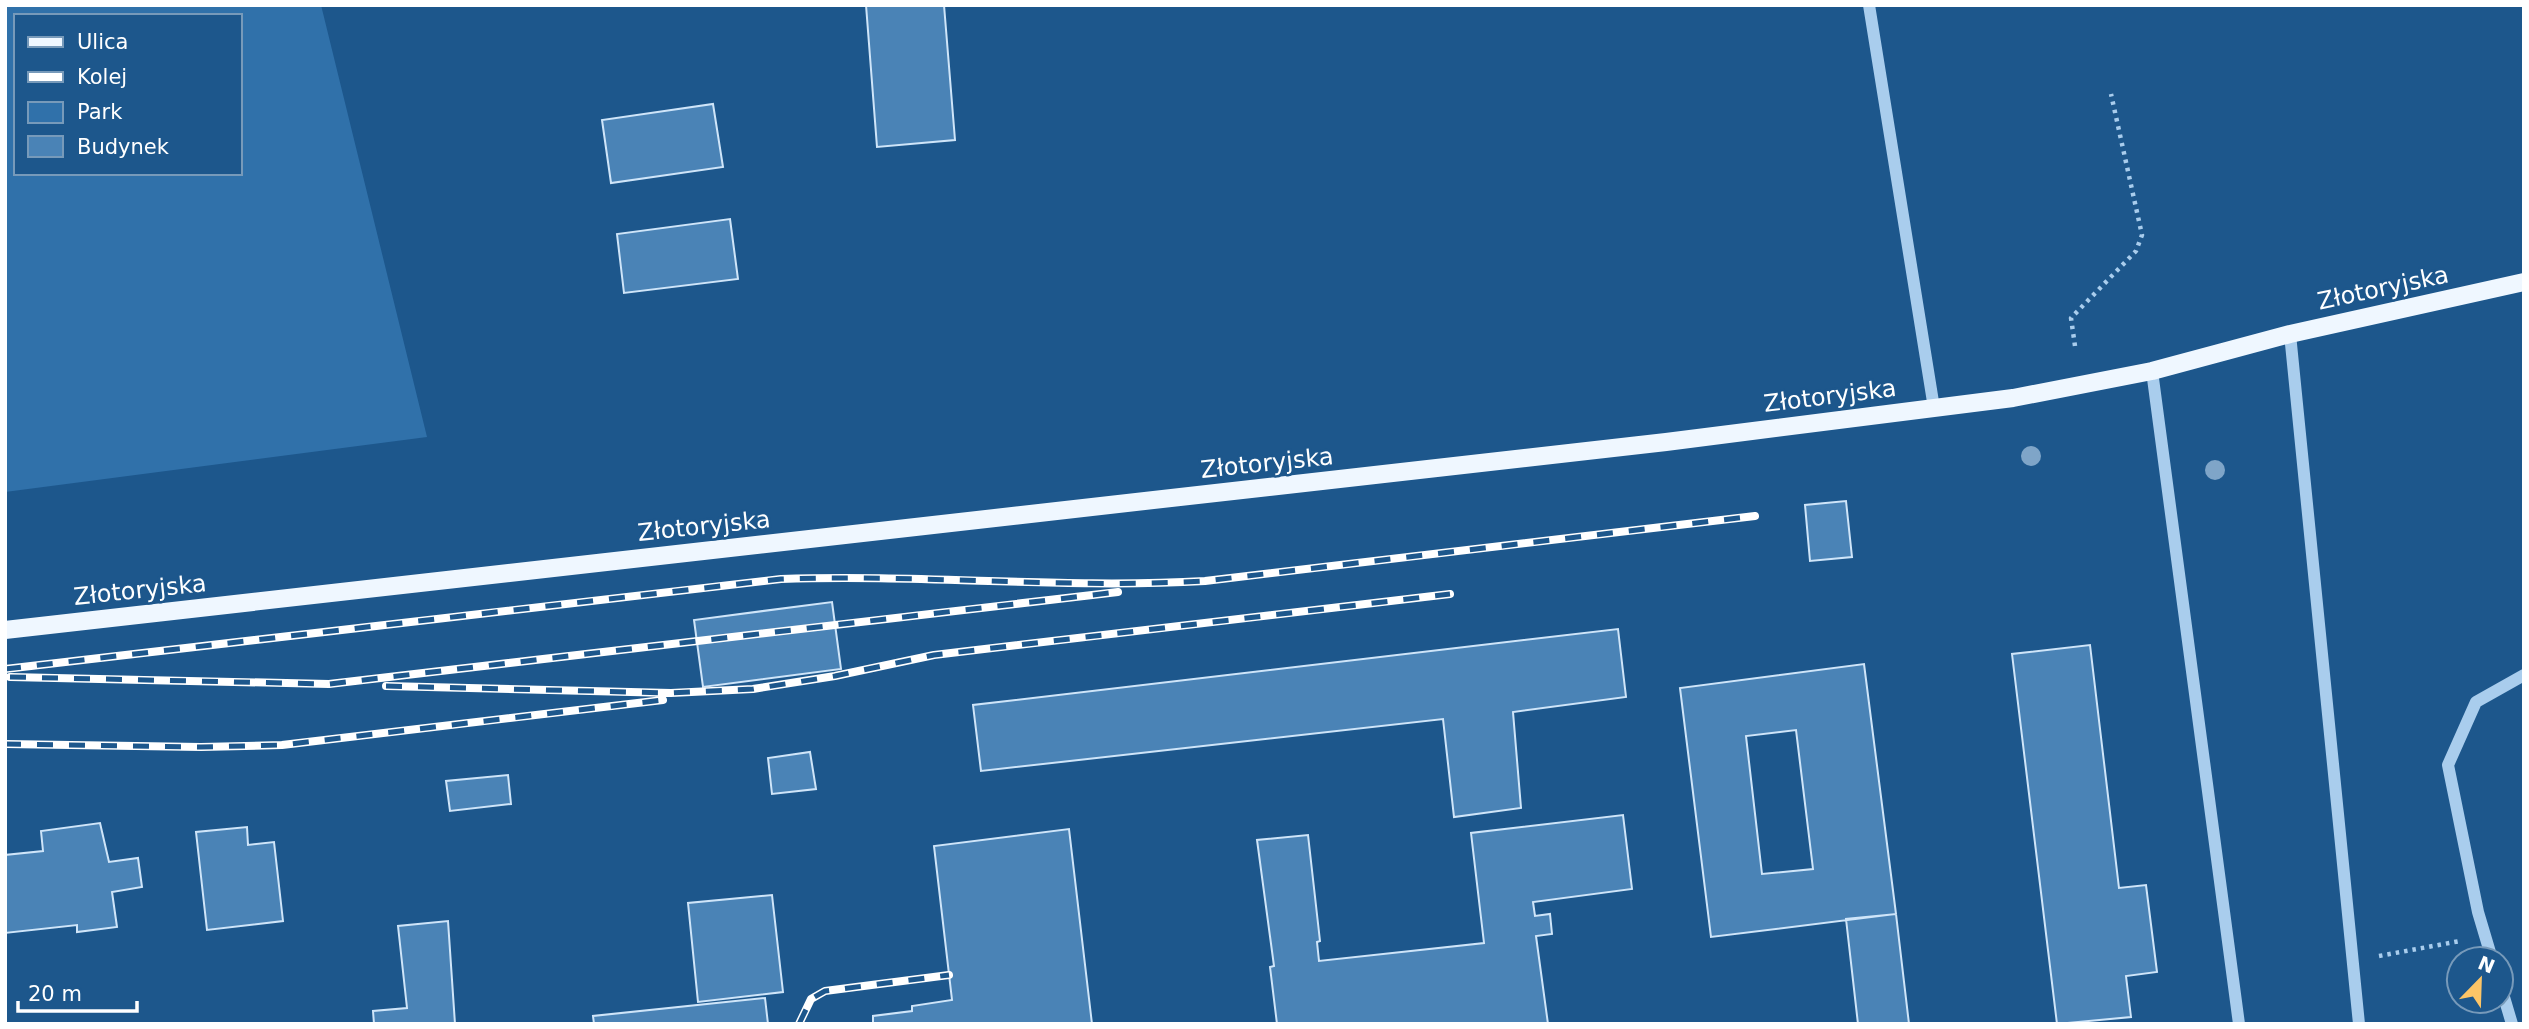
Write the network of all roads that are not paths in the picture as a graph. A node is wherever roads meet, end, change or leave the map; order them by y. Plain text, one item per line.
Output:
1 (1869, 5) edge
2 (2524, 282) edge
3 (2290, 334) junction
4 (2152, 371) junction
5 (1934, 408) junction
6 (5, 630) edge
7 (2524, 675) edge
8 (2488, 945) edge
9 (2239, 1024) edge
10 (2359, 1024) edge

1 - 5 street
2 - 3 main road, Złotoryjska
3 - 4 main road, Złotoryjska
3 - 10 street
4 - 5 main road, Złotoryjska
4 - 9 street
5 - 6 main road, Złotoryjska
7 - 8 street

